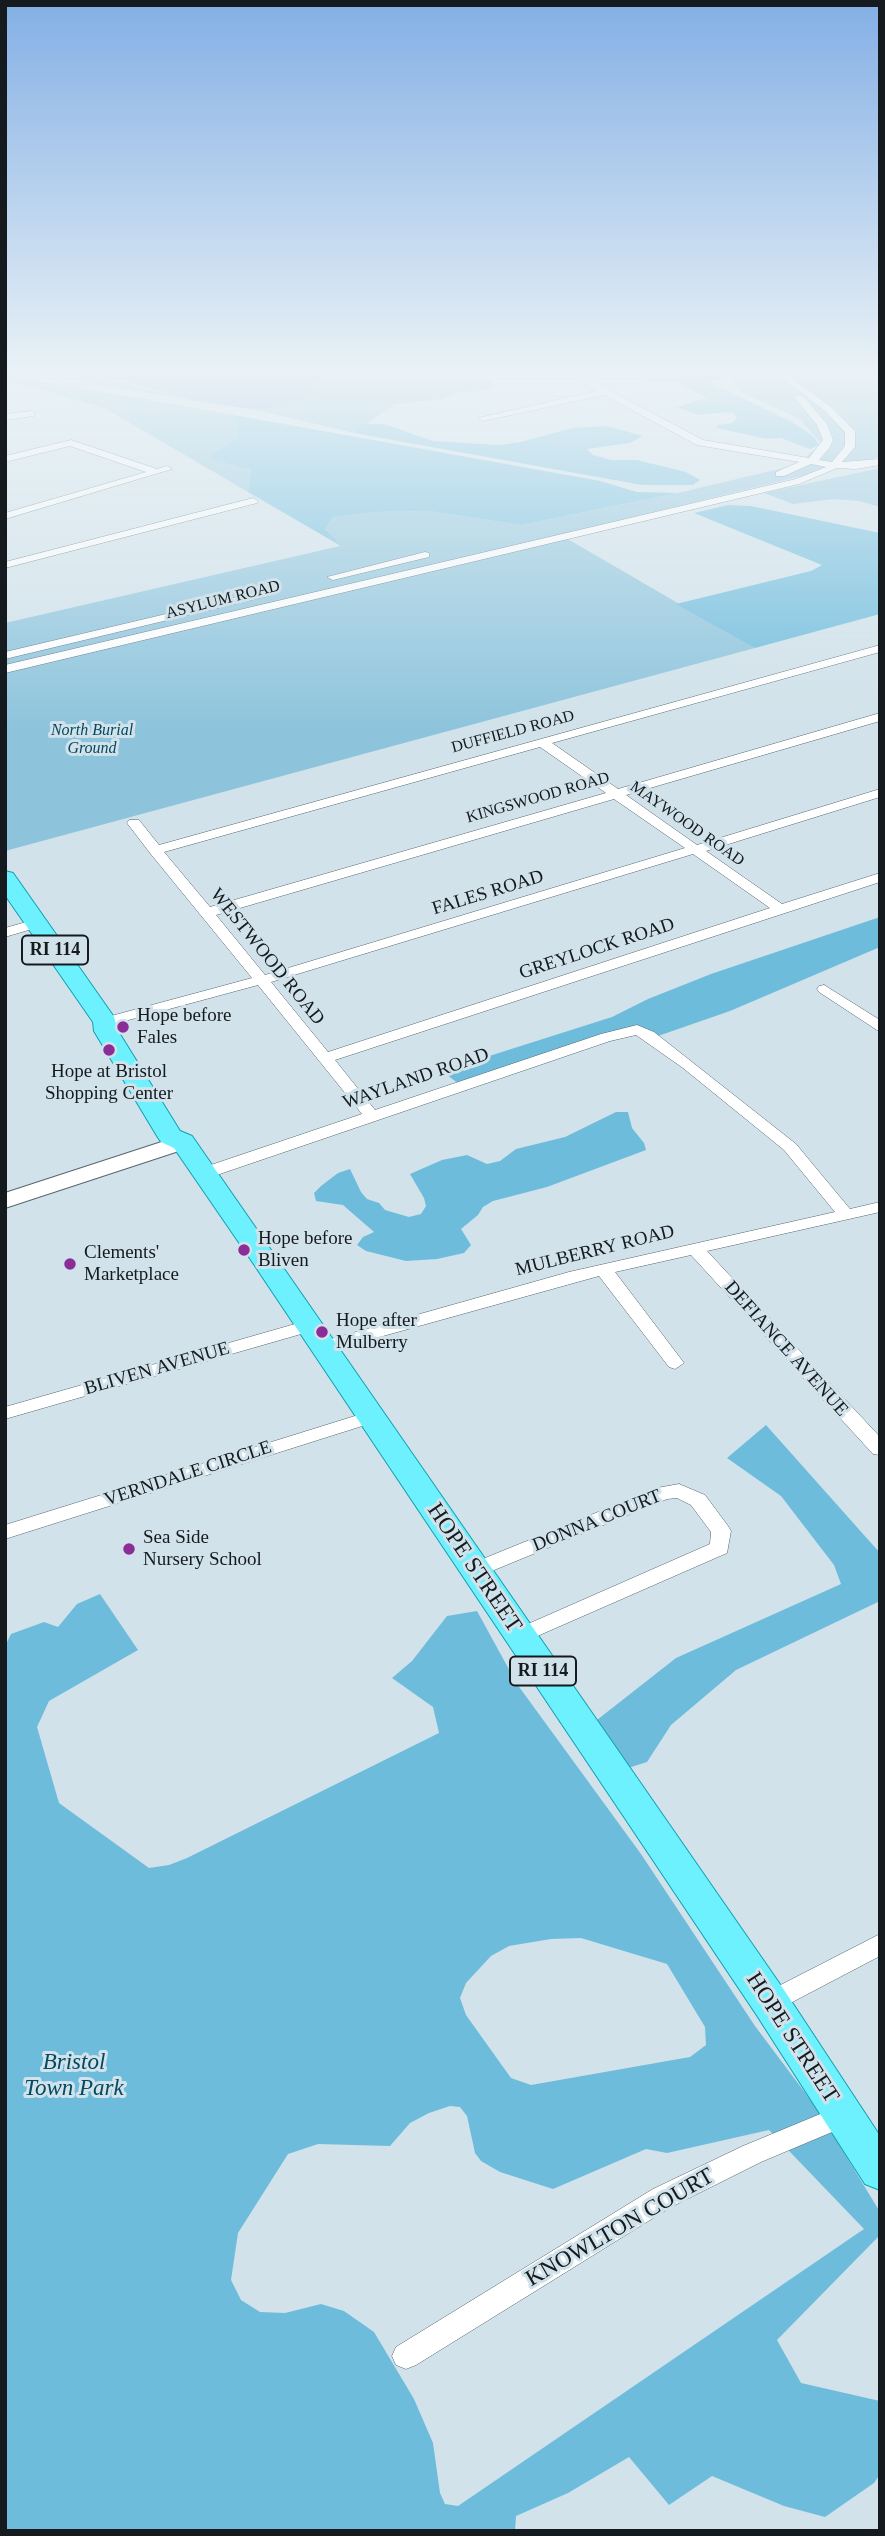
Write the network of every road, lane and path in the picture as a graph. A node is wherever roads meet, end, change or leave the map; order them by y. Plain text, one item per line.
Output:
1 (84, 493) edge
2 (698, 493) edge
3 (745, 493) edge
4 (253, 500) dead end
5 (5, 516) edge
6 (534, 531) dead end
7 (448, 562) junction
8 (5, 565) edge
9 (317, 581) dead end
10 (280, 590) dead end
11 (880, 648) edge
12 (864, 652) junction
13 (5, 656) edge
14 (880, 660) edge
15 (5, 669) edge
16 (880, 717) edge
17 (542, 742) junction
18 (880, 793) edge
19 (614, 794) junction
20 (134, 823) dead end
21 (155, 850) junction
22 (694, 850) junction
23 (880, 877) edge
24 (5, 878) edge
25 (780, 909) junction
26 (206, 913) junction
27 (37, 923) junction
28 (5, 933) edge
29 (263, 981) junction
30 (824, 989) dead end
31 (105, 1022) junction
32 (880, 1027) edge
33 (326, 1058) junction
34 (372, 1116) junction
35 (183, 1142) junction
36 (205, 1173) junction
37 (5, 1201) edge
38 (877, 1212) edge
39 (845, 1214) junction
40 (694, 1248) junction
41 (604, 1269) junction
42 (316, 1336) junction
43 (675, 1363) dead end
44 (5, 1413) edge
45 (370, 1416) junction
46 (880, 1449) edge
47 (5, 1532) edge
48 (475, 1570) junction
49 (519, 1636) junction
50 (880, 1944) edge
51 (771, 2002) junction
52 (842, 2116) junction
53 (880, 2171) edge
54 (406, 2356) dead end

1 - 5 street
2 - 6 street
3 - 7 street, ASYLUM ROAD
4 - 8 street
7 - 9 street
7 - 15 street, ASYLUM ROAD
10 - 13 street, ASYLUM ROAD
11 - 12 street, DUFFIELD ROAD
12 - 14 street
12 - 17 street, DUFFIELD ROAD
16 - 19 street, KINGSWOOD ROAD
17 - 19 street, MAYWOOD ROAD
17 - 21 street, DUFFIELD ROAD
18 - 22 street, FALES ROAD
19 - 22 street, MAYWOOD ROAD
19 - 26 street, KINGSWOOD ROAD
20 - 21 street, WESTWOOD ROAD
21 - 26 street, WESTWOOD ROAD
22 - 25 street, MAYWOOD ROAD
22 - 29 street, FALES ROAD
23 - 25 street, GREYLOCK ROAD
24 - 27 main road, HOPE STREET / RI 114
25 - 33 street, GREYLOCK ROAD
26 - 29 street, WESTWOOD ROAD
27 - 28 street
27 - 31 main road, HOPE STREET / RI 114
29 - 31 street, FALES ROAD
29 - 33 street, WESTWOOD ROAD
30 - 32 street
31 - 35 main road, HOPE STREET / RI 114
33 - 34 street, WESTWOOD ROAD
34 - 36 street, WAYLAND ROAD
34 - 39 street, WAYLAND ROAD
35 - 36 main road, HOPE STREET / RI 114
35 - 37 main road
36 - 42 main road, HOPE STREET / RI 114
38 - 39 street, MULBERRY ROAD
39 - 40 street, MULBERRY ROAD
40 - 41 street, MULBERRY ROAD
40 - 46 street, DEFIANCE AVENUE
41 - 42 street, MULBERRY ROAD
41 - 43 street
42 - 44 street, BLIVEN AVENUE
42 - 45 main road, HOPE STREET / RI 114
45 - 47 street, VERNDALE CIRCLE
45 - 48 main road, HOPE STREET / RI 114
48 - 49 main road, HOPE STREET / RI 114
48 - 49 street, DONNA COURT
49 - 51 main road, HOPE STREET / RI 114
50 - 51 street
51 - 52 main road, HOPE STREET / RI 114
52 - 53 main road, HOPE STREET / RI 114
52 - 54 street, KNOWLTON COURT

